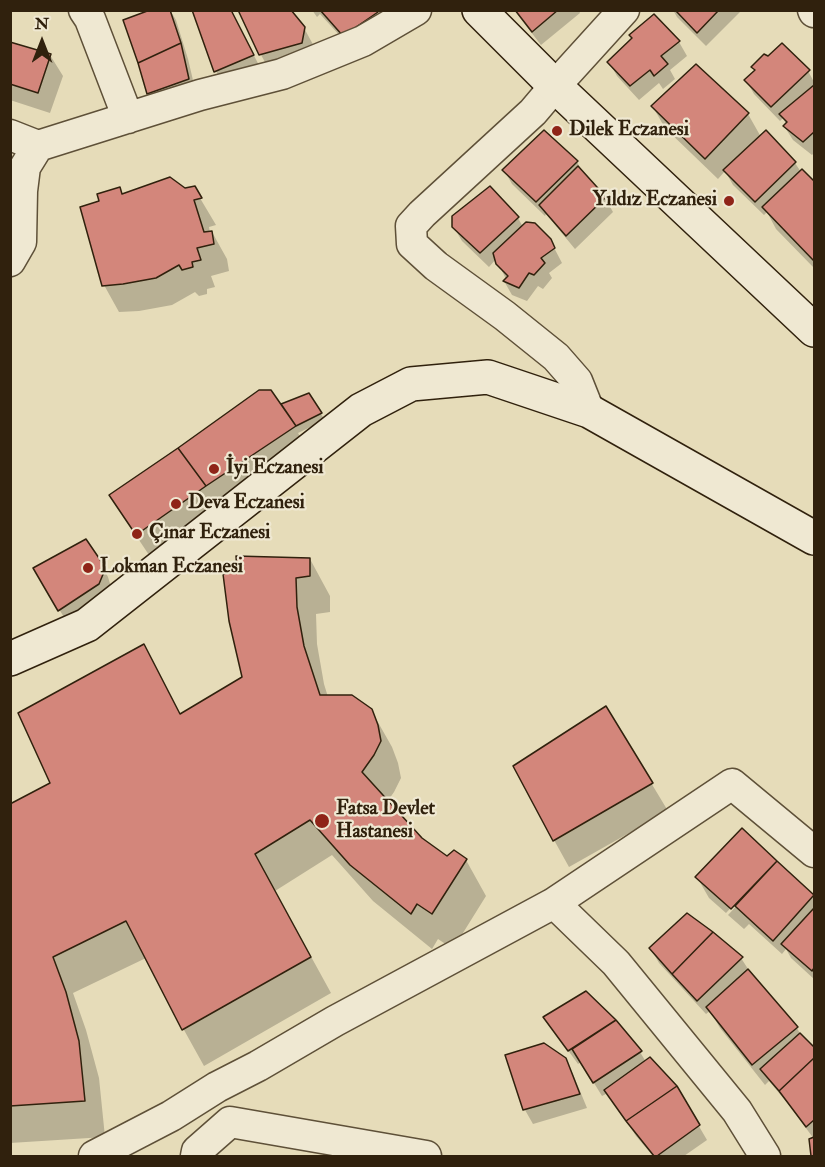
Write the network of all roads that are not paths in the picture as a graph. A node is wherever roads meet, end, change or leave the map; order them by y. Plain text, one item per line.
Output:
1 (84, 10) edge
2 (416, 10) edge
3 (479, 10) edge
4 (624, 10) edge
5 (555, 86) junction
6 (128, 118) junction
7 (24, 141) edge
8 (10, 261) edge
9 (814, 330) edge
10 (589, 411) junction
11 (814, 538) edge
12 (10, 658) edge
13 (814, 852) edge
14 (554, 903) junction
15 (171, 1116) junction
16 (203, 1148) edge
17 (94, 1156) edge
18 (426, 1156) edge
19 (765, 1156) edge

1 - 6 street
2 - 6 street
3 - 5 street
4 - 5 street
5 - 9 street
5 - 10 street
6 - 7 street
7 - 8 street
10 - 11 street
10 - 12 street
13 - 14 street
14 - 15 street
14 - 19 street
15 - 16 street
15 - 17 street
16 - 18 street

